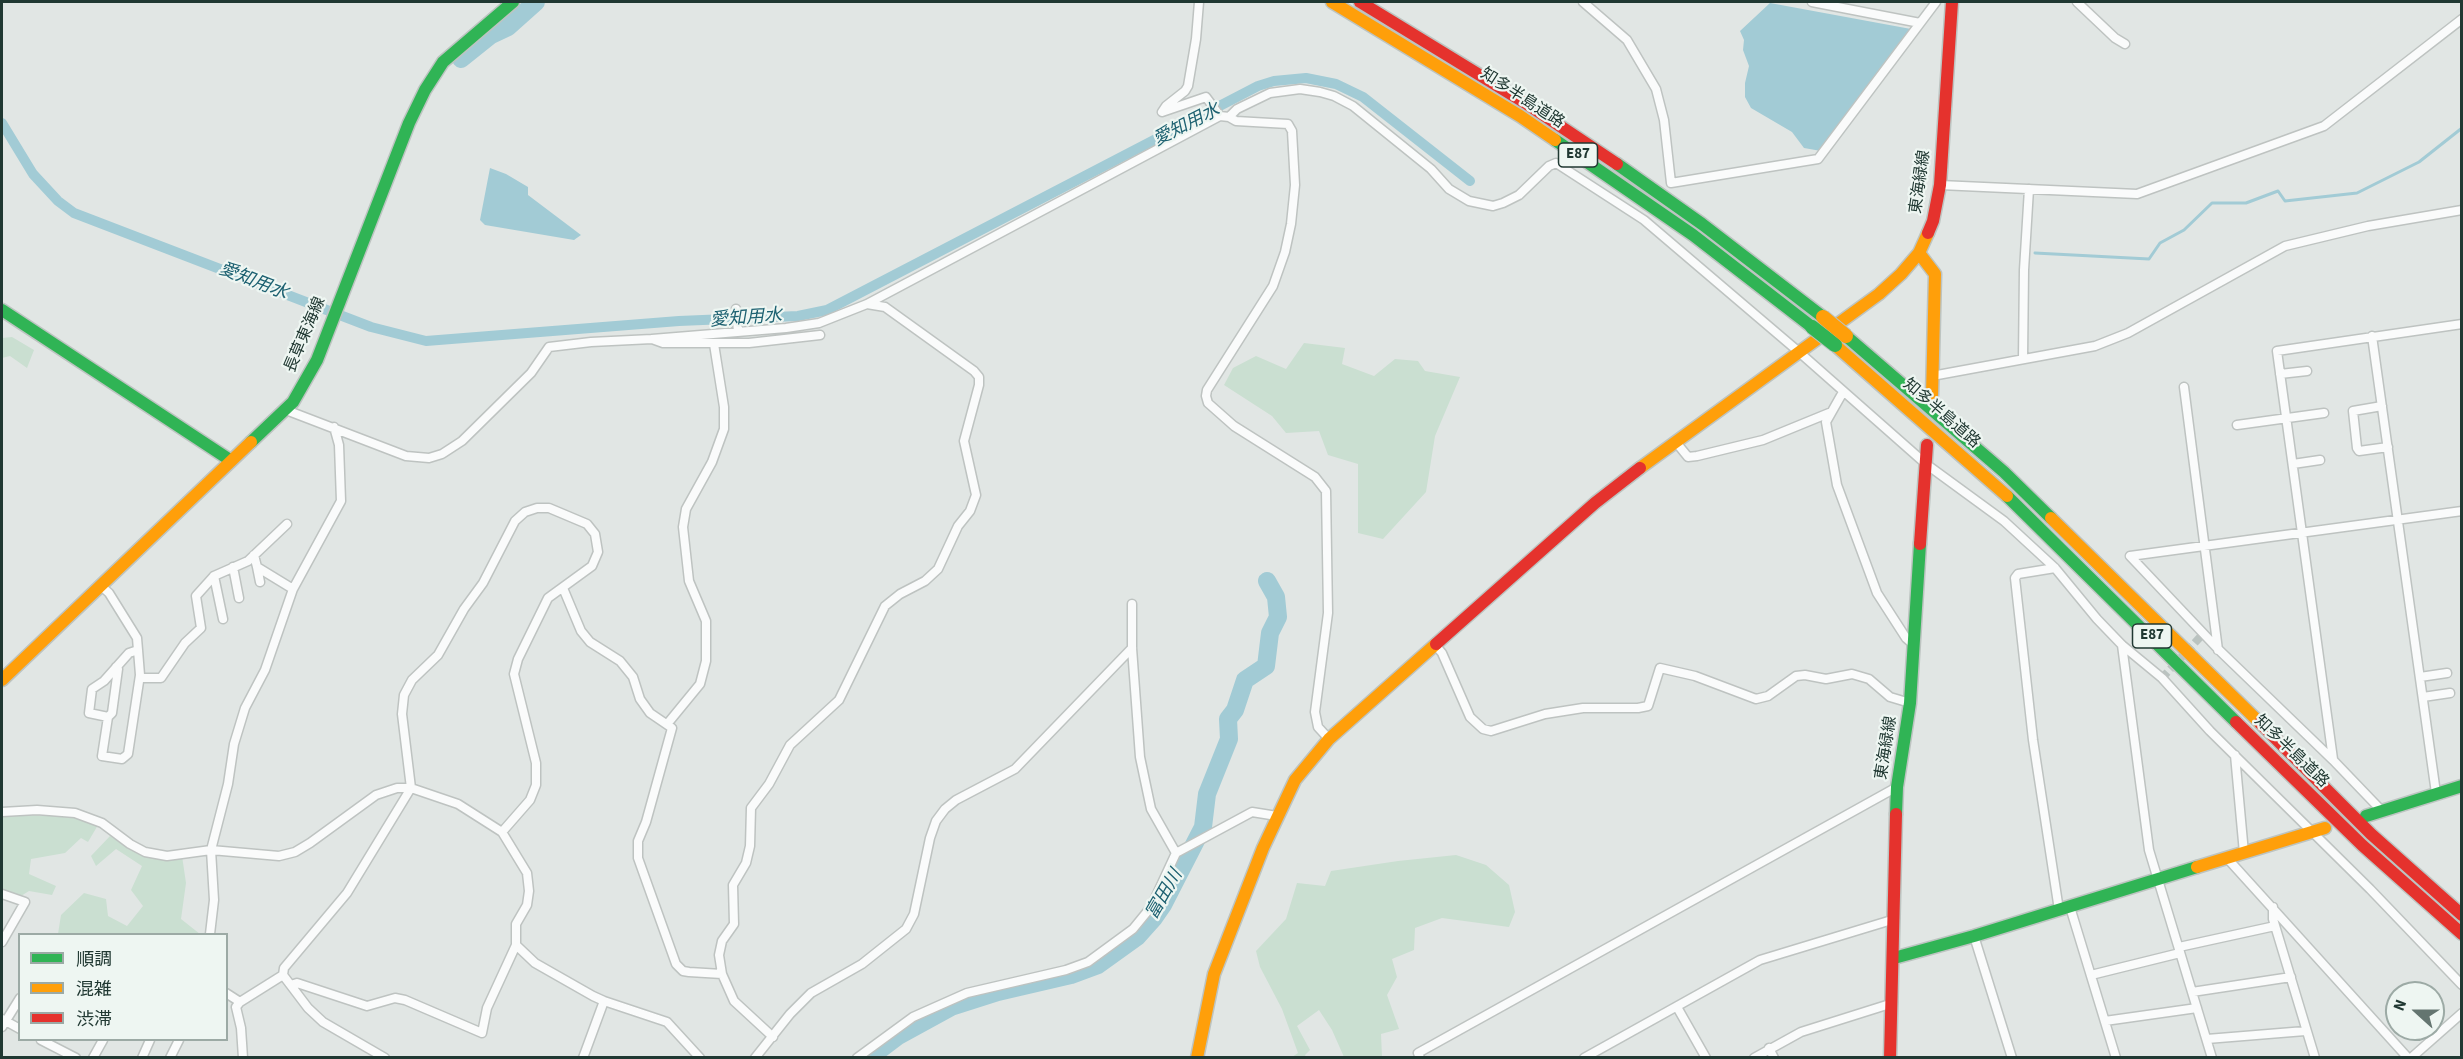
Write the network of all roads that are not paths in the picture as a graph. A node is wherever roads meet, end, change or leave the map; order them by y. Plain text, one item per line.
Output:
1 (513, 2) edge
2 (1199, 2) edge
3 (1332, 2) edge
4 (1360, 2) edge
5 (1583, 2) edge
6 (1812, 2) edge
7 (1936, 2) edge
8 (1952, 2) edge
9 (2077, 2) edge
10 (1920, 23) junction
11 (2460, 24) edge
12 (2125, 44) dead end
13 (1224, 116) junction
14 (1940, 185) junction
15 (2029, 189) junction
16 (2462, 210) edge
17 (1919, 253) junction
18 (867, 303) junction
19 (736, 309) dead end
20 (2, 310) edge
21 (2462, 324) edge
22 (738, 332) junction
23 (820, 335) dead end
24 (2372, 336) junction
25 (652, 339) junction
26 (1840, 340) junction
27 (714, 344) junction
28 (1799, 352) junction
29 (2023, 359) junction
30 (2307, 371) dead end
31 (2280, 374) junction
32 (1932, 376) junction
33 (2184, 387) dead end
34 (1844, 392) junction
35 (1932, 395) dead end
36 (2382, 406) junction
37 (286, 410) junction
38 (1829, 413) junction
39 (2324, 413) dead end
40 (2286, 418) junction
41 (2237, 425) dead end
42 (334, 427) junction
43 (1675, 441) junction
44 (1927, 445) dead end
45 (2388, 447) junction
46 (230, 460) junction
47 (2320, 460) dead end
48 (1926, 464) junction
49 (2293, 464) junction
50 (2462, 510) edge
51 (2399, 519) junction
52 (287, 524) dead end
53 (2302, 534) junction
54 (2206, 546) junction
55 (254, 555) junction
56 (233, 567) junction
57 (257, 567) junction
58 (2055, 568) junction
59 (214, 576) junction
60 (260, 582) dead end
61 (100, 585) junction
62 (563, 588) junction
63 (293, 589) junction
64 (239, 598) dead end
65 (1132, 604) dead end
66 (223, 619) dead end
67 (1914, 645) junction
68 (2122, 645) junction
69 (1436, 646) junction
70 (1132, 648) junction
71 (2218, 650) junction
72 (138, 651) junction
73 (116, 667) junction
74 (2447, 673) dead end
75 (2420, 677) junction
76 (140, 678) junction
77 (2, 680) edge
78 (2450, 693) dead end
79 (2423, 697) junction
80 (1910, 703) junction
81 (108, 717) junction
82 (668, 723) junction
83 (1329, 739) junction
84 (2235, 755) junction
85 (2333, 760) junction
86 (2462, 786) edge
87 (1897, 787) junction
88 (411, 788) junction
89 (2436, 793) junction
90 (2382, 811) junction
91 (2, 812) edge
92 (1277, 816) junction
93 (2366, 816) dead end
94 (2319, 830) junction
95 (502, 832) junction
96 (211, 850) junction
97 (2244, 853) junction
98 (1176, 854) junction
99 (2227, 858) junction
100 (2158, 880) junction
101 (2, 894) edge
102 (2272, 907) junction
103 (2065, 908) junction
104 (2462, 915) edge
105 (1895, 919) junction
106 (2275, 926) junction
107 (210, 933) edge
108 (2462, 934) edge
109 (1974, 936) junction
110 (2, 942) edge
111 (516, 945) junction
112 (2180, 950) junction
113 (1893, 958) junction
114 (722, 974) junction
115 (283, 975) junction
116 (2091, 975) junction
117 (2291, 977) junction
118 (291, 985) junction
119 (2462, 985) edge
120 (2193, 992) junction
121 (228, 994) edge
122 (18, 1001) edge
123 (240, 1002) junction
124 (604, 1002) junction
125 (1893, 1003) junction
126 (1677, 1007) junction
127 (2197, 1008) junction
128 (2462, 1014) edge
129 (2105, 1021) junction
130 (3, 1023) edge
131 (18, 1028) edge
132 (2305, 1031) junction
133 (773, 1037) junction
134 (2207, 1039) junction
135 (46, 1041) edge
136 (102, 1041) edge
137 (150, 1041) edge
138 (178, 1041) edge
139 (1769, 1048) junction
140 (60, 1049) junction
141 (54, 1058) edge
142 (76, 1058) edge
143 (93, 1058) edge
144 (142, 1058) edge
145 (170, 1058) edge
146 (243, 1058) edge
147 (385, 1058) edge
148 (583, 1058) edge
149 (700, 1058) edge
150 (755, 1058) edge
151 (857, 1058) edge
152 (1197, 1058) edge
153 (1420, 1058) edge
154 (1584, 1058) edge
155 (1706, 1058) edge
156 (1754, 1058) edge
157 (1774, 1058) edge
158 (1890, 1058) edge
159 (2012, 1058) edge
160 (2116, 1058) edge
161 (2212, 1058) edge
162 (2315, 1058) edge
163 (2410, 1058) edge

1 - 37 main road, 長草東海線
2 - 13 street
3 - 26 main road, 知多半島道路 / E87, bridge
4 - 26 main road, 知多半島道路 / E87, bridge
5 - 10 street
6 - 10 street
7 - 10 street
8 - 14 main road, 東海緑線
9 - 12 street
11 - 15 street
13 - 18 street
13 - 28 street
13 - 83 street
14 - 15 street
14 - 17 main road, 東海緑線
15 - 29 street
16 - 29 street
17 - 28 main road, 東海緑線
17 - 32 main road
18 - 22 street
18 - 114 street
19 - 22 street
20 - 46 main road
21 - 24 street
22 - 25 street
23 - 27 street
24 - 31 street
24 - 36 street
25 - 27 street
25 - 42 street
26 - 104 main road, 知多半島道路 / E87
26 - 108 main road, 知多半島道路 / E87
27 - 82 street
28 - 34 street
28 - 43 main road, 東海緑線
29 - 32 street
30 - 31 street
31 - 40 street
32 - 35 main road
33 - 54 street
34 - 38 street
34 - 48 street
36 - 45 street
36 - 45 street
37 - 42 street
37 - 46 main road, 長草東海線
38 - 43 street
38 - 67 street
39 - 40 street
40 - 41 street
40 - 49 street
42 - 63 street
43 - 69 main road, 東海緑線
44 - 48 main road, 東海緑線
45 - 51 street
46 - 61 main road, 長草東海線
47 - 49 street
48 - 58 street
48 - 67 main road, 東海緑線
49 - 53 street
50 - 51 street
51 - 53 street
51 - 75 street
52 - 55 street
53 - 54 street
53 - 85 street
54 - 71 street
54 - 71 street
55 - 56 street
55 - 57 street
56 - 59 street
56 - 64 street
57 - 60 street
57 - 63 street
58 - 68 street
58 - 103 street
59 - 66 street
59 - 76 street
61 - 72 street
61 - 77 main road, 長草東海線
62 - 82 street
62 - 88 street
62 - 95 street
63 - 96 street
65 - 70 street
67 - 80 main road, 東海緑線
68 - 84 street
68 - 100 street
69 - 80 street
69 - 83 main road, 東海緑線
70 - 98 street
70 - 133 street
71 - 85 street
72 - 73 street
72 - 76 street
73 - 81 street
73 - 81 street
74 - 75 street
75 - 79 street
76 - 81 street
78 - 79 street
79 - 89 street
80 - 87 main road, 東海緑線
82 - 114 street
83 - 92 main road, 東海緑線
84 - 94 street
84 - 97 street
85 - 90 street
86 - 89 main road
87 - 105 main road, 東海緑線
87 - 153 street
88 - 95 street
88 - 96 street
88 - 115 street
89 - 90 main road
90 - 93 main road
91 - 96 street
92 - 98 street
92 - 152 main road, 東海緑線
94 - 97 main road
94 - 119 street
95 - 111 street
96 - 107 street
97 - 99 main road
98 - 151 street
99 - 100 main road
99 - 102 street
100 - 103 main road
100 - 112 street
101 - 110 street
102 - 106 street
102 - 163 street
103 - 109 main road
103 - 116 street
105 - 113 main road, 東海緑線
105 - 126 street
106 - 112 street
106 - 117 street
109 - 113 main road
109 - 159 street
111 - 118 street
111 - 124 street
112 - 116 street
112 - 120 street
113 - 125 main road, 東海緑線
114 - 133 street
115 - 118 street
115 - 123 street
116 - 129 street
117 - 120 street
117 - 132 street
118 - 147 street
120 - 127 street
121 - 123 street
122 - 130 street
123 - 146 street
124 - 148 street
124 - 149 street
125 - 139 street
125 - 158 main road, 東海緑線
126 - 154 street
126 - 155 street
127 - 129 street
127 - 134 street
128 - 163 street
129 - 160 street
130 - 131 street
132 - 134 street
132 - 162 street
133 - 150 street
134 - 161 street
135 - 140 street
136 - 143 street
137 - 144 street
138 - 145 street
139 - 156 street
139 - 157 street
140 - 141 street
140 - 142 street

